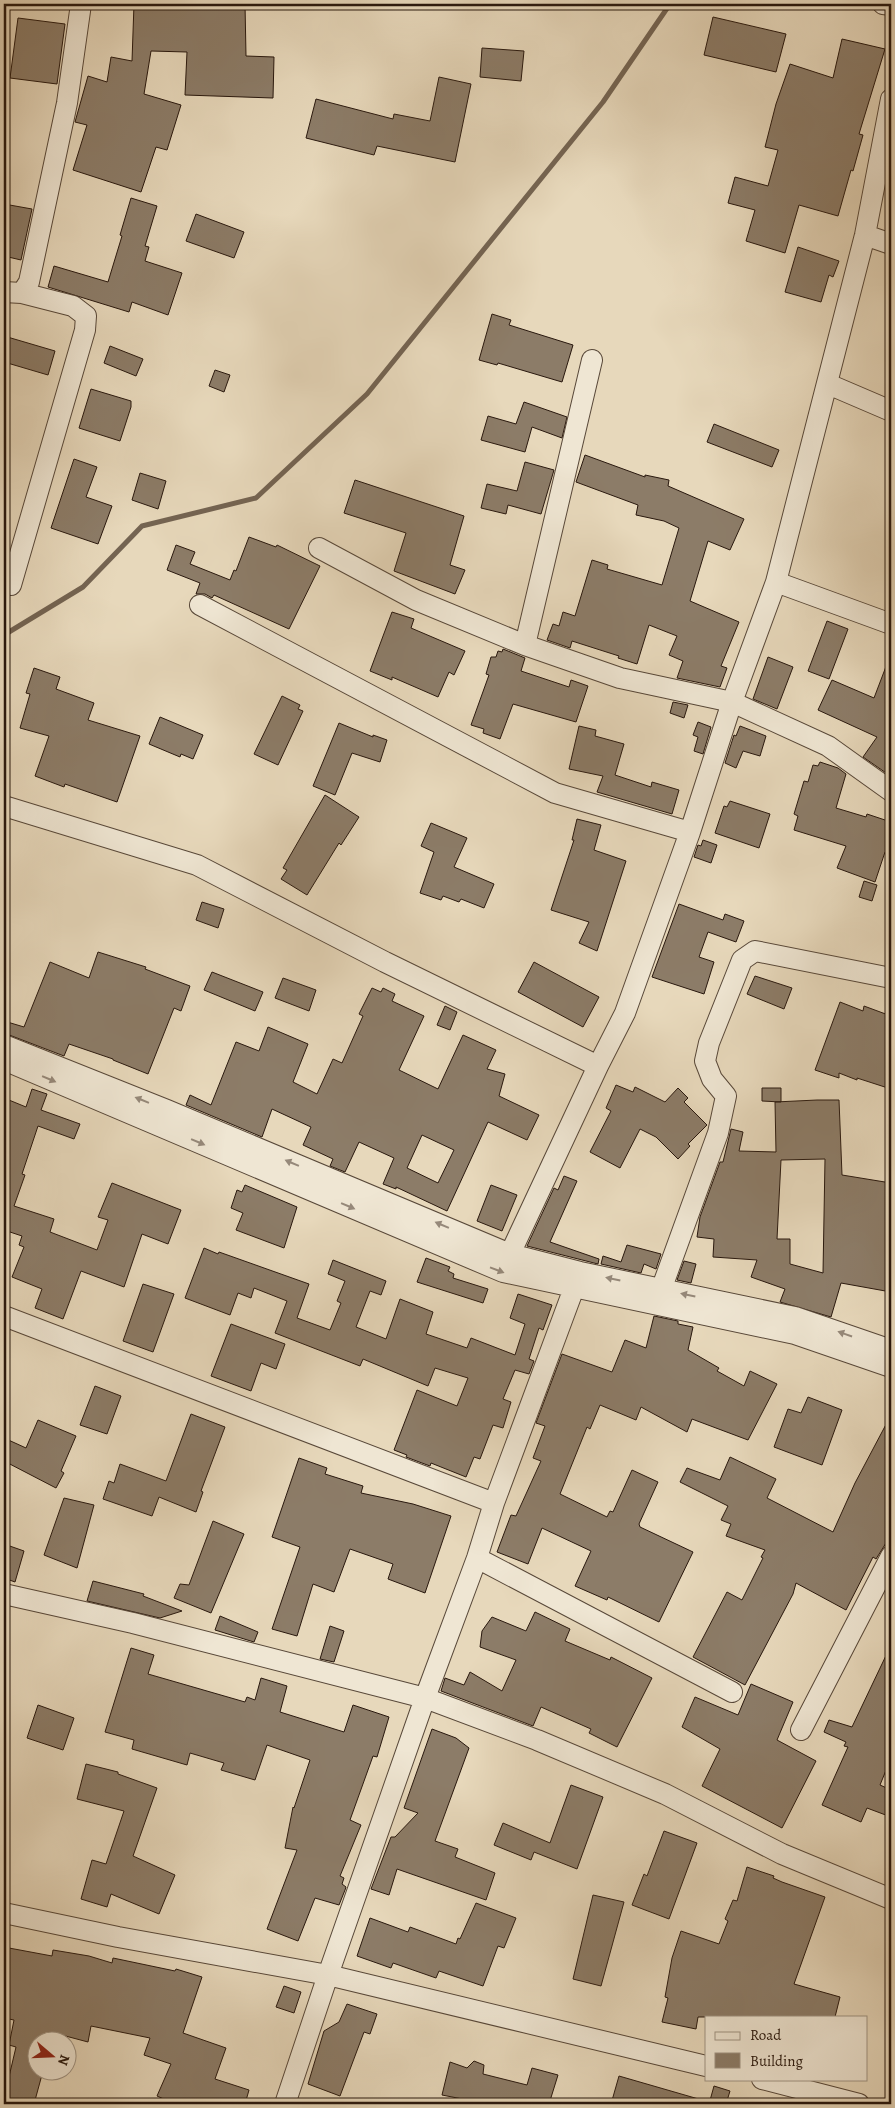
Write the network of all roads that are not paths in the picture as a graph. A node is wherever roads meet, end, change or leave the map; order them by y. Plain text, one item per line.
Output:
1 (81, 4) edge
2 (883, 4) edge
3 (891, 6) edge
4 (891, 99) edge
5 (865, 235) junction
6 (891, 244) edge
7 (13, 292) edge
8 (592, 360) dead end
9 (828, 384) junction
10 (891, 411) edge
11 (319, 548) dead end
12 (776, 582) junction
13 (11, 585) dead end
14 (200, 604) dead end
15 (891, 624) edge
16 (525, 645) junction
17 (732, 702) junction
18 (891, 791) edge
19 (4, 806) edge
20 (690, 832) junction
21 (891, 978) edge
22 (4, 1045) edge
23 (4, 1060) edge
24 (598, 1066) junction
25 (510, 1254) junction
26 (574, 1288) junction
27 (661, 1290) junction
28 (4, 1316) edge
29 (891, 1350) edge
30 (891, 1366) edge
31 (494, 1502) junction
32 (891, 1556) edge
33 (477, 1558) junction
34 (4, 1594) edge
35 (732, 1692) dead end
36 (425, 1698) junction
37 (801, 1730) dead end
38 (891, 1899) edge
39 (4, 1913) edge
40 (328, 1975) junction
41 (705, 2066) edge
42 (766, 2080) edge
43 (285, 2104) edge
44 (859, 2104) edge

1 - 7 street
2 - 3 street
4 - 5 street
5 - 6 street
5 - 9 street
7 - 13 street
8 - 16 street
9 - 10 street
9 - 12 street
11 - 16 street
12 - 15 street
12 - 17 street
14 - 20 street
16 - 17 street
17 - 18 street
17 - 20 street
19 - 24 street
20 - 24 street
21 - 27 street
25 -> 22 street
23 -> 26 street
24 - 25 street
27 -> 25 street
26 - 30 street
26 - 31 street
29 -> 27 street
28 - 31 street
31 - 33 street
32 - 37 street
33 - 35 street
33 - 36 street
34 - 36 street
36 - 38 street
36 - 40 street
39 - 40 street
40 - 41 street
40 - 43 street
42 - 44 street

